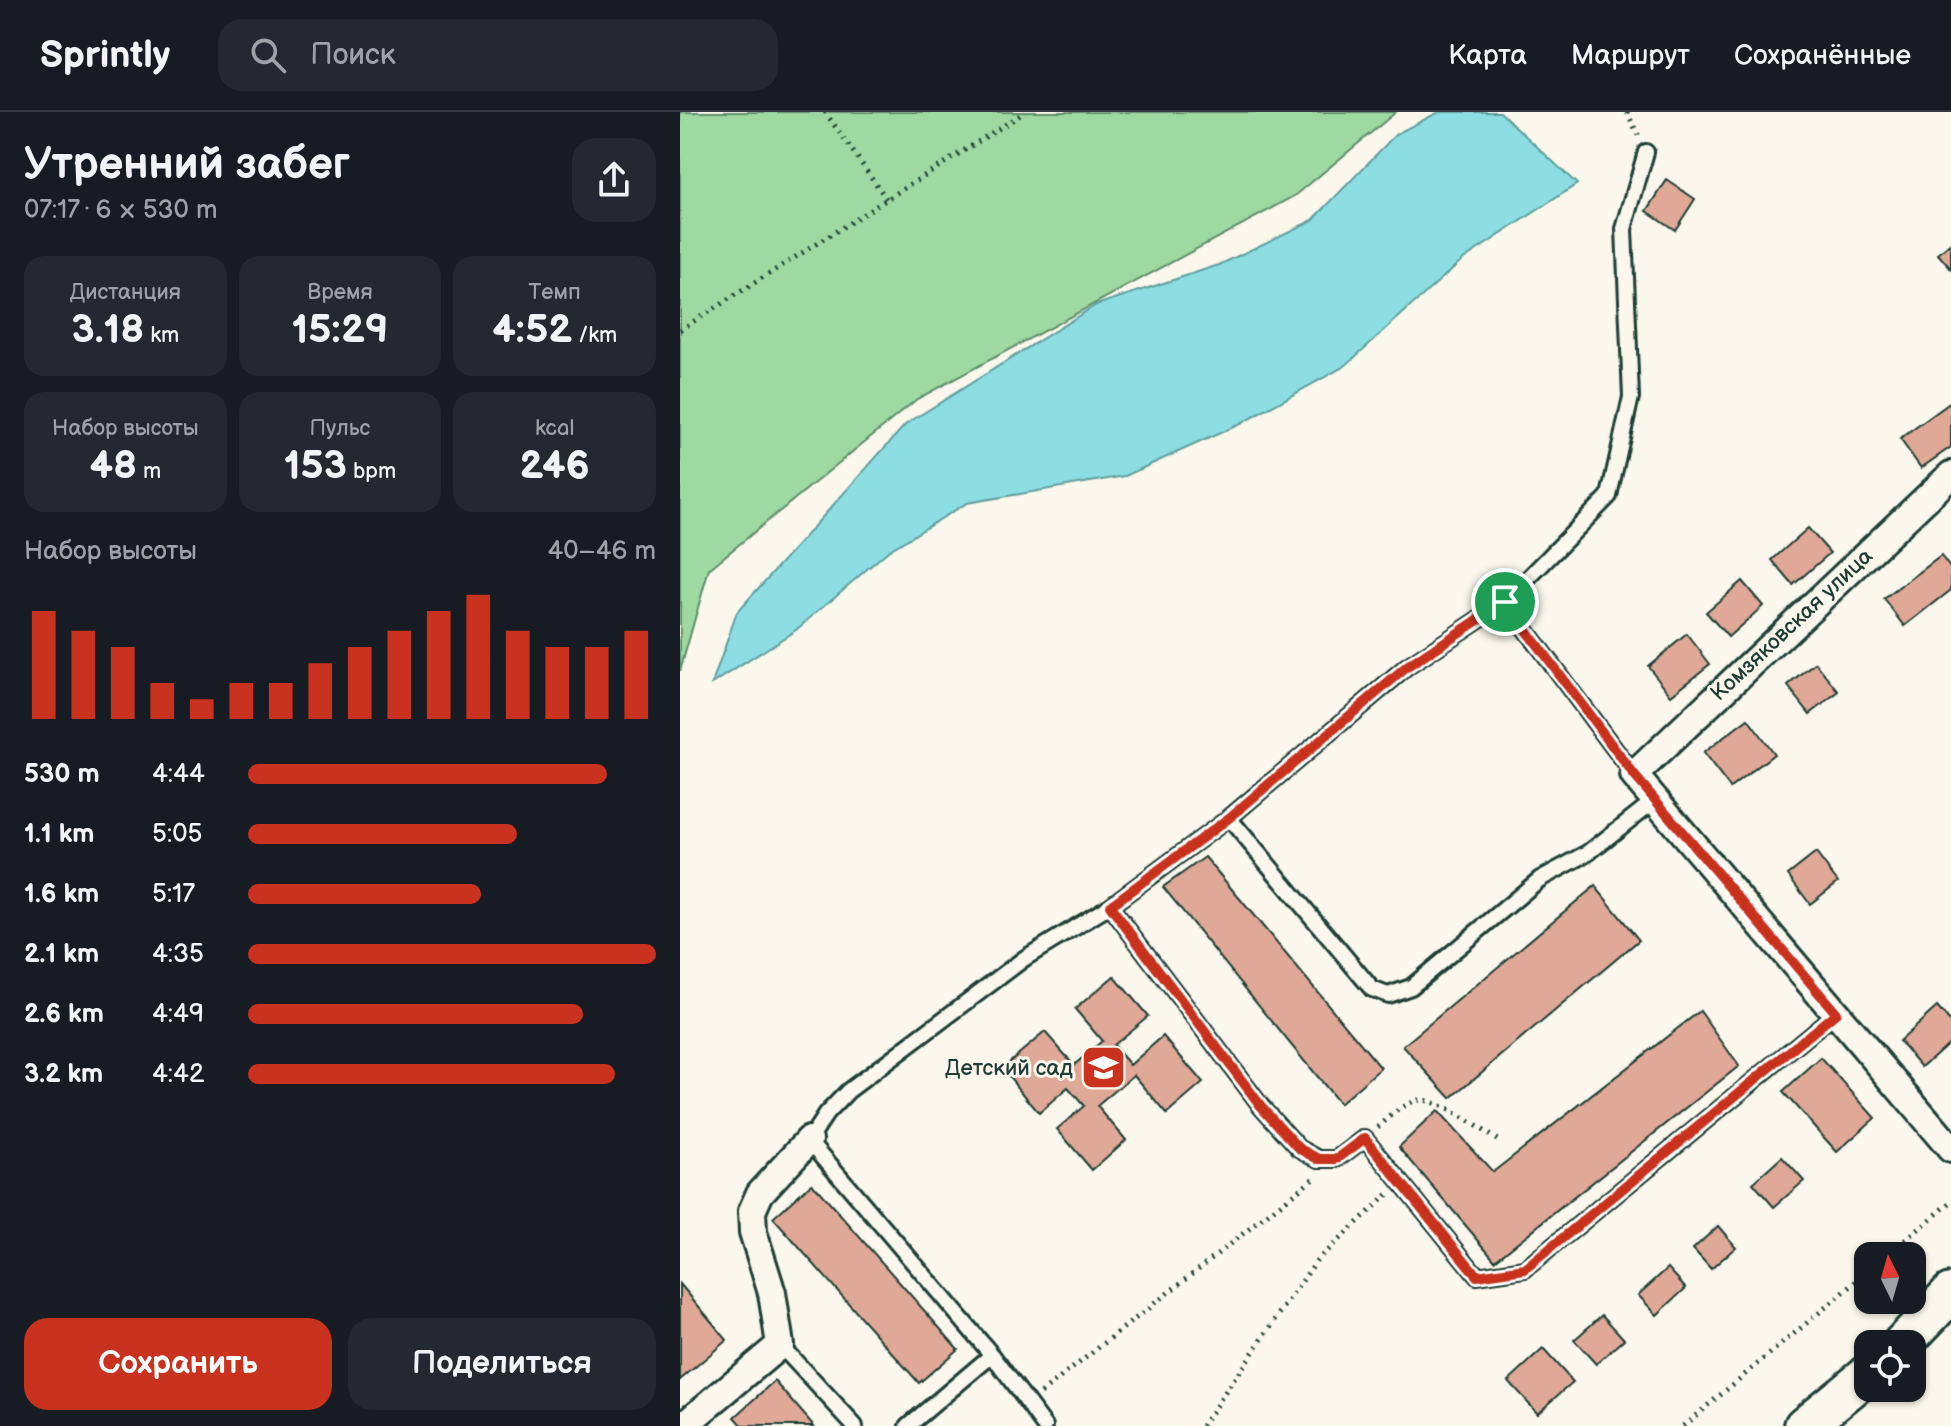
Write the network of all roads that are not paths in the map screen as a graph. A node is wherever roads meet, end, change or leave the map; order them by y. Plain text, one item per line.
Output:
1 (1646, 152) dead end
2 (1951, 475) edge
3 (1505, 602) junction
4 (1634, 775) junction
5 (1655, 800) junction
6 (1229, 818) junction
7 (1110, 906) junction
8 (1836, 1013) junction
9 (809, 1140) junction
10 (1951, 1149) edge
11 (1951, 1293) edge
12 (1915, 1330) edge
13 (780, 1345) junction
14 (992, 1355) junction
15 (1854, 1385) edge
16 (693, 1423) edge
17 (855, 1426) edge
18 (908, 1426) edge
19 (1045, 1426) edge
20 (1804, 1426) edge

1 - 3 lane
2 - 4 street, Комзяковская улица
3 - 4 lane
3 - 6 lane
4 - 5 street
5 - 6 lane
5 - 8 street
6 - 7 lane
7 - 8 lane
7 - 9 lane
8 - 10 street
9 - 13 street
9 - 14 lane
11 - 12 street
13 - 16 street
13 - 17 lane
14 - 18 lane
14 - 19 lane
15 - 20 street

